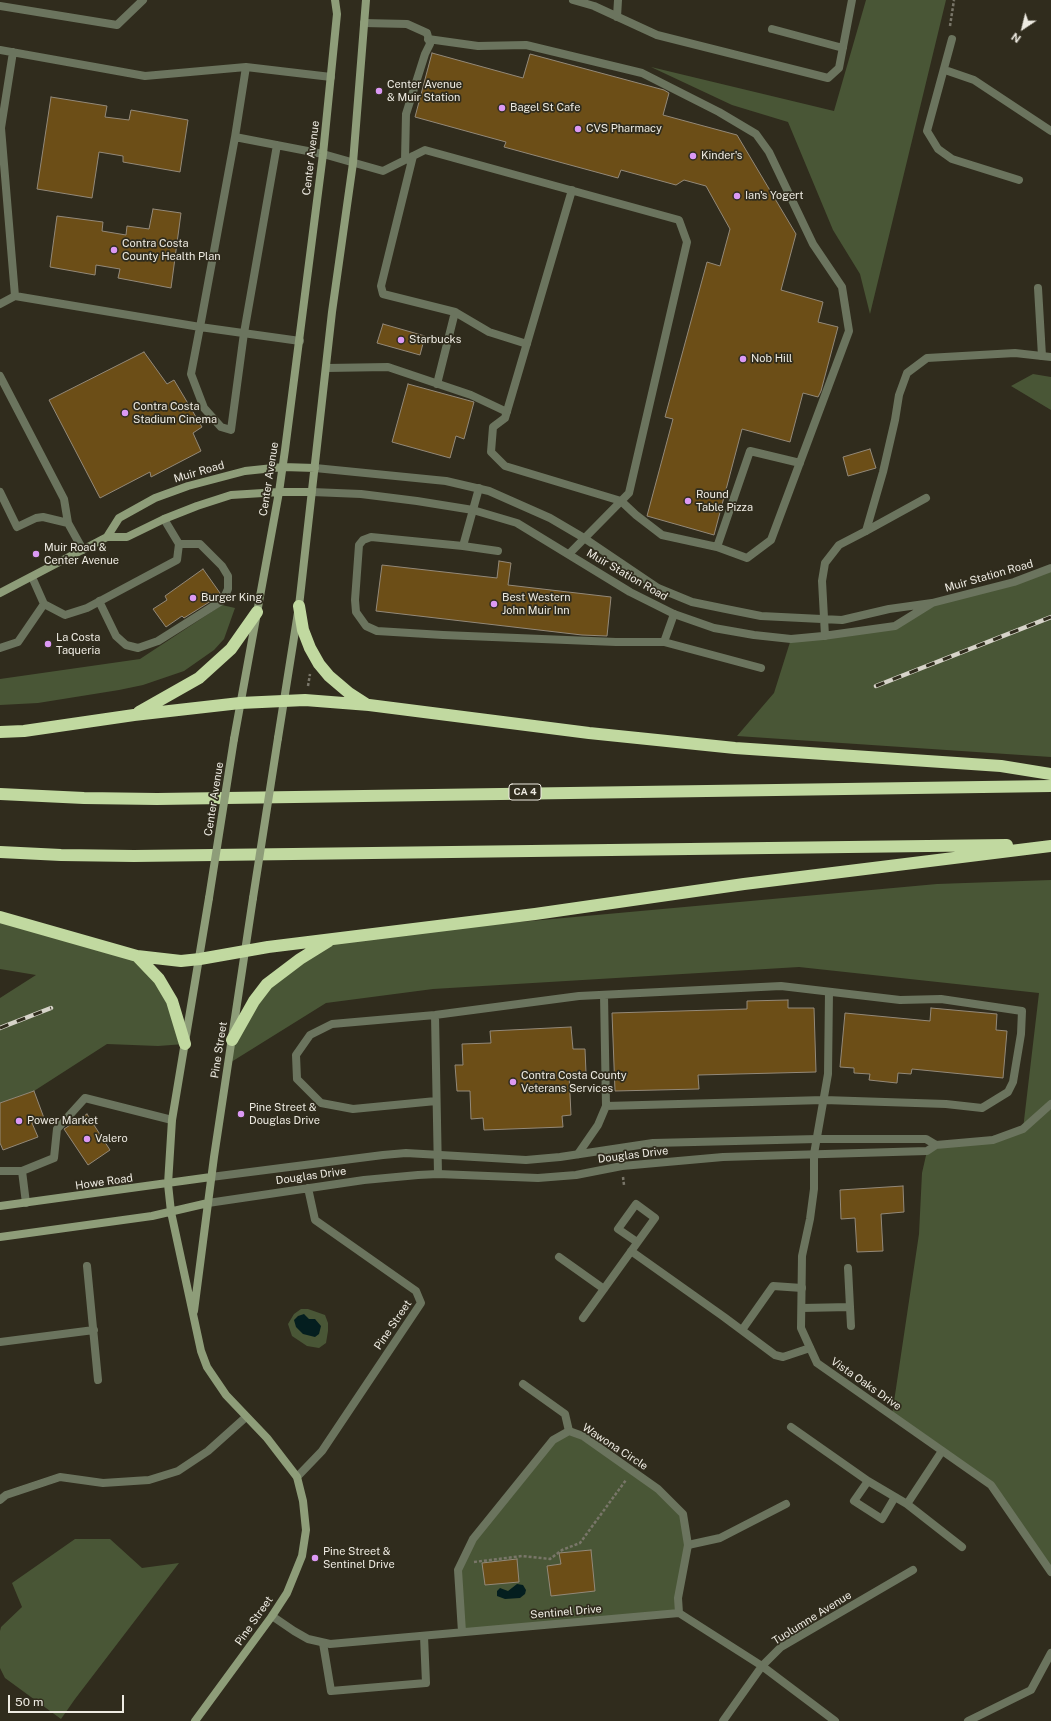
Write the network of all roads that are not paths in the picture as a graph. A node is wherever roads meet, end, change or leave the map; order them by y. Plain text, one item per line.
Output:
1 (143, 0) edge
2 (336, 0) edge
3 (366, 0) edge
4 (573, 0) edge
5 (618, 0) edge
6 (852, 0) edge
7 (0, 6) edge
8 (617, 17) junction
9 (364, 23) junction
10 (772, 29) dead end
11 (428, 39) junction
12 (952, 39) dead end
13 (843, 48) junction
14 (0, 50) edge
15 (13, 52) junction
16 (246, 67) junction
17 (945, 70) junction
18 (331, 76) junction
19 (1051, 131) edge
20 (235, 137) junction
21 (277, 145) junction
22 (323, 154) junction
23 (409, 158) junction
24 (353, 163) junction
25 (1019, 180) dead end
26 (572, 190) junction
27 (1038, 288) dead end
28 (15, 296) junction
29 (0, 304) edge
30 (456, 312) junction
31 (200, 327) junction
32 (244, 333) junction
33 (300, 341) junction
34 (527, 344) junction
35 (1042, 356) junction
36 (1051, 357) edge
37 (326, 368) junction
38 (0, 376) edge
39 (437, 384) junction
40 (507, 412) junction
41 (800, 462) junction
42 (283, 467) junction
43 (315, 468) junction
44 (479, 488) junction
45 (0, 492) edge
46 (279, 492) junction
47 (312, 492) junction
48 (926, 498) dead end
49 (621, 500) junction
50 (473, 510) junction
51 (164, 519) junction
52 (68, 523) junction
53 (866, 531) junction
54 (107, 537) junction
55 (584, 538) junction
56 (179, 544) junction
57 (463, 546) junction
58 (717, 547) junction
59 (83, 550) junction
60 (498, 551) dead end
61 (569, 554) junction
62 (1051, 568) edge
63 (32, 577) junction
64 (0, 594) edge
65 (100, 601) junction
66 (932, 603) junction
67 (44, 604) junction
68 (299, 606) junction
69 (256, 612) junction
70 (674, 614) junction
71 (823, 619) junction
72 (825, 636) junction
73 (664, 642) junction
74 (0, 648) edge
75 (761, 668) dead end
76 (284, 700) junction
77 (240, 703) junction
78 (369, 705) junction
79 (134, 715) junction
80 (0, 732) edge
81 (1051, 774) edge
82 (1051, 786) edge
83 (0, 794) edge
84 (1051, 845) edge
85 (0, 852) edge
86 (0, 917) edge
87 (333, 939) junction
88 (245, 951) junction
89 (137, 956) junction
90 (200, 959) junction
91 (829, 992) junction
92 (604, 995) junction
93 (435, 1015) junction
94 (232, 1040) junction
95 (185, 1044) junction
96 (824, 1100) junction
97 (436, 1101) junction
98 (1051, 1104) edge
99 (606, 1106) junction
100 (172, 1120) junction
101 (817, 1139) junction
102 (936, 1145) junction
103 (578, 1154) junction
104 (814, 1154) junction
105 (437, 1155) junction
106 (0, 1171) edge
107 (22, 1171) junction
108 (438, 1174) junction
109 (211, 1177) junction
110 (168, 1184) junction
111 (308, 1188) junction
112 (26, 1203) junction
113 (208, 1203) junction
114 (0, 1206) edge
115 (171, 1212) junction
116 (0, 1237) edge
117 (637, 1242) junction
118 (631, 1251) junction
119 (559, 1257) dead end
120 (87, 1266) dead end
121 (848, 1268) dead end
122 (802, 1288) junction
123 (604, 1289) junction
124 (850, 1307) junction
125 (802, 1308) junction
126 (193, 1318) junction
127 (583, 1318) dead end
128 (851, 1326) dead end
129 (94, 1330) junction
130 (742, 1330) junction
131 (0, 1342) edge
132 (810, 1348) junction
133 (98, 1380) dead end
134 (523, 1384) dead end
135 (246, 1417) junction
136 (791, 1427) dead end
137 (569, 1431) junction
138 (942, 1451) junction
139 (297, 1476) junction
140 (868, 1481) junction
141 (895, 1497) junction
142 (0, 1500) edge
143 (786, 1504) dead end
144 (907, 1504) junction
145 (688, 1545) junction
146 (962, 1547) dead end
147 (913, 1570) dead end
148 (1051, 1572) edge
149 (679, 1613) junction
150 (272, 1616) junction
151 (462, 1632) junction
152 (424, 1636) junction
153 (323, 1643) junction
154 (1051, 1653) edge
155 (762, 1666) junction
156 (195, 1721) edge
157 (723, 1721) edge
158 (836, 1721) edge
159 (968, 1721) edge

1 - 7 street
2 - 18 street, Center Avenue
3 - 9 street
4 - 8 street
5 - 8 street
6 - 13 street
8 - 13 street
9 - 11 street
9 - 24 street
10 - 13 street
11 - 23 street
11 - 41 street
12 - 17 street
14 - 15 street
15 - 16 street
15 - 28 street
16 - 18 street
16 - 20 street
17 - 19 street
17 - 25 street
18 - 22 street, Center Avenue
20 - 21 street
20 - 31 street
21 - 22 street
21 - 32 street
22 - 24 street
22 - 33 street, Center Avenue
23 - 24 street
23 - 26 street
23 - 30 street
24 - 37 street
26 - 34 street
26 - 49 street
27 - 35 street
28 - 29 street
28 - 31 street
30 - 34 street
30 - 39 street
31 - 32 street
31 - 32 street
32 - 33 street
33 - 42 street, Center Avenue
34 - 40 street
35 - 36 street
35 - 53 street
37 - 39 street
37 - 43 street
38 - 52 street
39 - 40 street
40 - 49 street
41 - 58 street
41 - 58 street
42 - 43 street, Muir Road
42 - 46 street, Center Avenue
42 - 54 street, Muir Road
43 - 44 street, Muir Station Road
43 - 47 street
44 - 50 street
44 - 55 street, Muir Station Road
45 - 52 street
46 - 47 street
46 - 51 street
46 - 69 street, Center Avenue
47 - 50 street, Muir Station Road
47 - 68 street
48 - 53 street
49 - 55 street
49 - 58 street
50 - 57 street
50 - 61 street, Muir Station Road
51 - 54 street
51 - 56 street
52 - 59 street
53 - 71 street
54 - 59 street
55 - 61 street
55 - 71 street, Muir Station Road
56 - 65 street
56 - 65 street
57 - 60 street
57 - 73 street
59 - 63 street
61 - 70 street, Muir Station Road
62 - 66 street, Muir Station Road
63 - 64 street
63 - 67 street
65 - 67 street
66 - 71 street, Muir Station Road
66 - 72 street, Muir Station Road
67 - 74 street
68 - 76 street
68 - 78 highway
69 - 77 street, Center Avenue
69 - 79 highway
70 - 72 street, Muir Station Road
70 - 73 street
71 - 72 street
73 - 75 street
76 - 77 highway
76 - 78 highway
76 - 88 street, bridge
77 - 79 highway
77 - 90 street, Center Avenue, bridge
78 - 81 highway
79 - 80 highway
82 - 83 highway, CA 4
84 - 85 highway
84 - 87 highway
86 - 89 highway
87 - 88 highway
87 - 94 highway
88 - 90 highway
88 - 94 street, Pine Street
89 - 90 highway
89 - 95 highway
90 - 95 street, Pine Street
91 - 92 street
91 - 96 street, Vista Oaks Drive
91 - 96 street
92 - 93 street
92 - 99 street
93 - 97 street
93 - 97 street
94 - 109 street, Pine Street
95 - 100 street, Pine Street
96 - 99 street
96 - 101 street, Vista Oaks Drive
97 - 105 street
98 - 102 street, Douglas Drive
99 - 103 street
100 - 107 street
100 - 110 street, Pine Street
101 - 102 street, Douglas Drive
101 - 103 street, Douglas Drive
101 - 104 street, Vista Oaks Drive
102 - 104 street, Douglas Drive
103 - 105 street, Douglas Drive
104 - 108 street, Douglas Drive
104 - 122 street, Vista Oaks Drive
105 - 108 street
105 - 109 street, Douglas Drive
106 - 107 street
107 - 112 street
108 - 111 street, Douglas Drive
109 - 110 street, Howe Road
109 - 113 street, Pine Street
110 - 112 street, Howe Road
110 - 115 street, Pine Street
111 - 113 street, Douglas Drive
111 - 139 street, Pine Street
112 - 114 street, Howe Road
113 - 115 street
113 - 126 street, Pine Street
115 - 116 street
115 - 126 street, Pine Street
117 - 117 street
117 - 118 street
118 - 123 street
118 - 130 street
119 - 123 street
120 - 129 street
121 - 124 street
122 - 125 street, Vista Oaks Drive
122 - 130 street
123 - 127 street
124 - 125 street
124 - 128 street
125 - 132 street, Vista Oaks Drive
126 - 135 street, Pine Street
129 - 131 street
129 - 133 street
130 - 132 street
132 - 138 street, Vista Oaks Drive
134 - 137 street
135 - 139 street, Pine Street
135 - 142 street
136 - 140 street
137 - 145 street, Wawona Circle
137 - 151 street, Wawona Circle
138 - 144 street
138 - 148 street, Vista Oaks Drive
139 - 150 street, Pine Street
140 - 141 street
140 - 141 street
141 - 144 street
143 - 145 street
144 - 146 street
145 - 149 street, Wawona Circle
147 - 155 street, Tuolumne Avenue
149 - 151 street, Sentinel Drive
149 - 155 street
150 - 153 street, Sentinel Drive
150 - 156 street, Pine Street
151 - 152 street, Sentinel Drive
152 - 153 street, Sentinel Drive
152 - 153 street
154 - 159 street
155 - 157 street, Tuolumne Avenue
155 - 158 street

